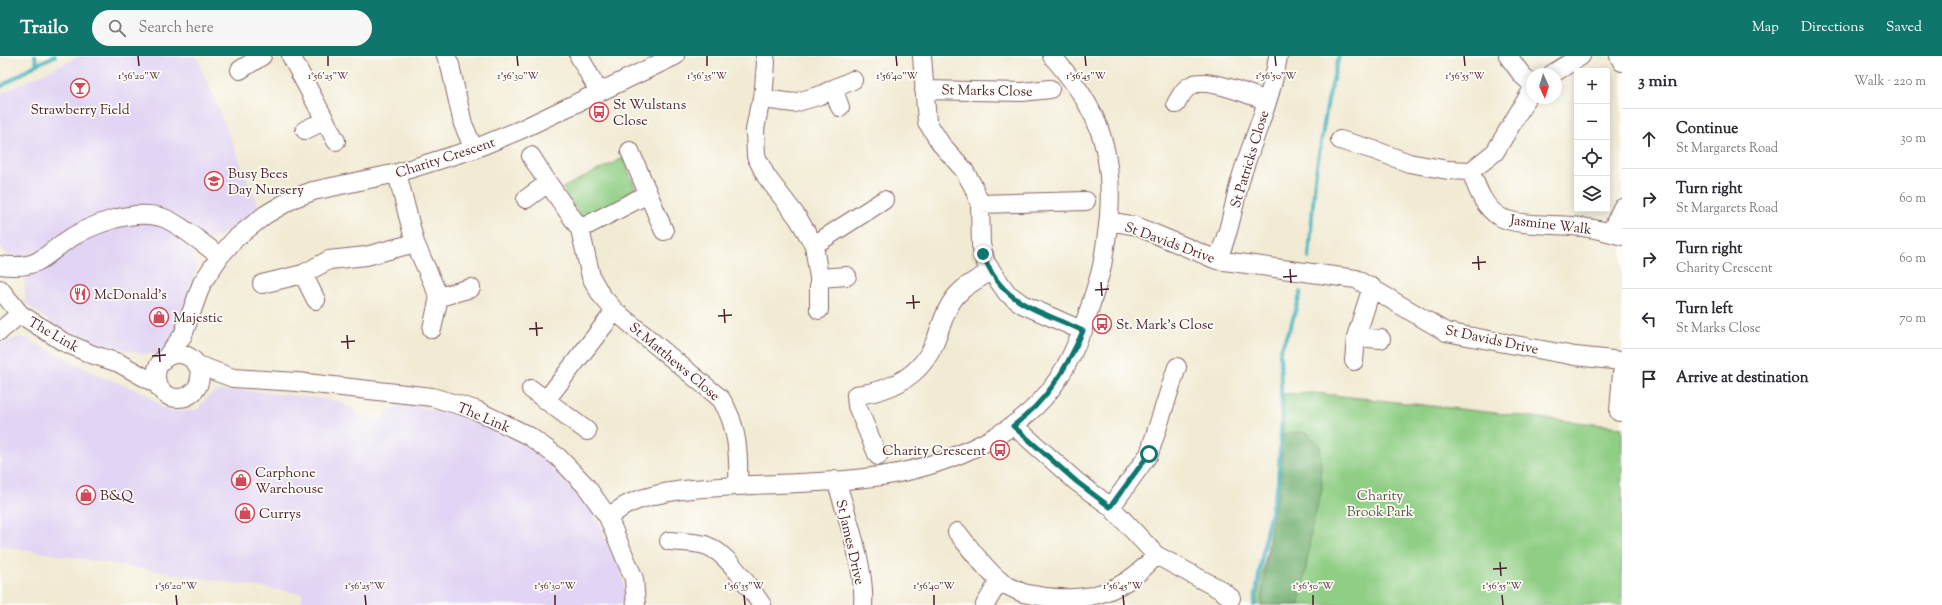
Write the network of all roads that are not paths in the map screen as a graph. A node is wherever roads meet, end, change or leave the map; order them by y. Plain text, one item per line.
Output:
1 (262, 56) edge
2 (291, 56) edge
3 (446, 56) edge
4 (579, 56) edge
5 (674, 56) edge
6 (765, 56) edge
7 (922, 56) edge
8 (1052, 56) edge
9 (1278, 56) edge
10 (1508, 56) edge
11 (1581, 56) edge
12 (1619, 56) edge
13 (1622, 62) edge
14 (1562, 68) edge
15 (240, 70) dead end
16 (1526, 79) edge
17 (853, 80) dead end
18 (1050, 88) dead end
19 (833, 89) junction
20 (924, 90) junction
21 (599, 92) junction
22 (763, 99) junction
23 (1526, 100) edge
24 (1267, 101) junction
25 (1176, 104) dead end
26 (840, 107) dead end
27 (324, 121) junction
28 (305, 130) dead end
29 (1340, 140) dead end
30 (336, 141) dead end
31 (474, 149) junction
32 (630, 151) dead end
33 (531, 156) dead end
34 (1471, 171) junction
35 (397, 173) junction
36 (548, 183) junction
37 (648, 194) junction
38 (526, 199) dead end
39 (884, 200) dead end
40 (1086, 201) dead end
41 (980, 204) junction
42 (1622, 208) edge
43 (1109, 221) junction
44 (580, 228) junction
45 (664, 231) dead end
46 (1616, 234) edge
47 (416, 243) junction
48 (814, 245) junction
49 (220, 256) junction
50 (1217, 260) junction
51 (0, 265) edge
52 (991, 271) junction
53 (303, 274) junction
54 (848, 276) dead end
55 (819, 278) junction
56 (262, 284) dead end
57 (1372, 287) junction
58 (471, 288) dead end
59 (0, 289) edge
60 (439, 297) junction
61 (316, 300) dead end
62 (819, 310) dead end
63 (615, 311) junction
64 (20, 314) junction
65 (432, 329) dead end
66 (0, 331) edge
67 (1083, 331) junction
68 (183, 334) junction
69 (1356, 337) junction
70 (1381, 339) dead end
71 (164, 360) junction
72 (193, 360) junction
73 (1354, 361) dead end
74 (1622, 361) edge
75 (119, 363) junction
76 (1177, 368) dead end
77 (1622, 373) edge
78 (233, 378) junction
79 (158, 385) junction
80 (197, 387) junction
81 (531, 389) dead end
82 (546, 400) junction
83 (1619, 412) dead end
84 (1013, 426) junction
85 (587, 431) dead end
86 (878, 456) dead end
87 (836, 480) junction
88 (738, 486) junction
89 (1110, 507) junction
90 (608, 517) junction
91 (957, 532) dead end
92 (669, 541) dead end
93 (1156, 555) junction
94 (999, 581) junction
95 (1231, 598) dead end
96 (1099, 603) edge
97 (636, 605) edge
98 (762, 605) edge
99 (863, 605) edge
100 (985, 605) edge

1 - 15 street
2 - 27 street
3 - 31 street
4 - 21 street
5 - 21 street, Charity Crescent
6 - 22 street
7 - 20 street, St Marks Close
8 - 43 street
9 - 24 street, St Patricks Close
10 - 16 street
11 - 14 street
12 - 13 street
17 - 19 street
18 - 20 street, St Marks Close
19 - 22 street
19 - 26 street
20 - 41 street, St Marks Close
21 - 31 street, Charity Crescent
22 - 48 street
23 - 34 street
24 - 25 street
24 - 50 street, St Patricks Close
27 - 28 street
27 - 30 street
29 - 34 street
31 - 35 street, Charity Crescent
32 - 37 street
33 - 36 street, St Matthews Close
34 - 46 street, Jasmine Walk
35 - 47 street
35 - 49 street, Charity Crescent
36 - 38 street
36 - 44 street, St Matthews Close
37 - 44 street
37 - 45 street
39 - 48 street
40 - 41 street
41 - 52 street, St Marks Close
42 - 46 street, Jasmine Walk
43 - 50 street, St Davids Drive
43 - 67 street
44 - 63 street, St Matthews Close
47 - 53 street
47 - 60 street
48 - 55 street
49 - 51 street
49 - 68 street, Charity Crescent
50 - 57 street, St Davids Drive
52 - 67 street, St Marks Close
52 - 86 street
53 - 56 street
53 - 61 street
54 - 55 street
55 - 62 street
57 - 69 street
57 - 74 street, St Davids Drive
58 - 60 street
59 - 64 street, The Link
60 - 65 street
63 - 82 street
63 - 88 street, St Matthews Close
64 - 66 street
64 - 75 street, The Link
67 - 84 street
68 - 71 street, Charity Crescent
68 - 72 street, Charity Crescent
69 - 70 street
69 - 73 street
71 - 72 street, The Link
71 - 75 street, The Link
71 - 79 street
72 - 78 street, The Link
72 - 80 street
75 - 79 street, The Link
76 - 89 street
77 - 83 street
78 - 80 street, The Link
78 - 90 street, The Link
79 - 80 street, The Link
81 - 82 street
82 - 85 street
84 - 87 street
84 - 89 street
87 - 88 street
87 - 99 street, St James Drive
88 - 90 street
89 - 93 street
90 - 97 street, The Link
91 - 94 street
92 - 98 street
93 - 95 street
93 - 96 street
94 - 96 street
94 - 100 street

